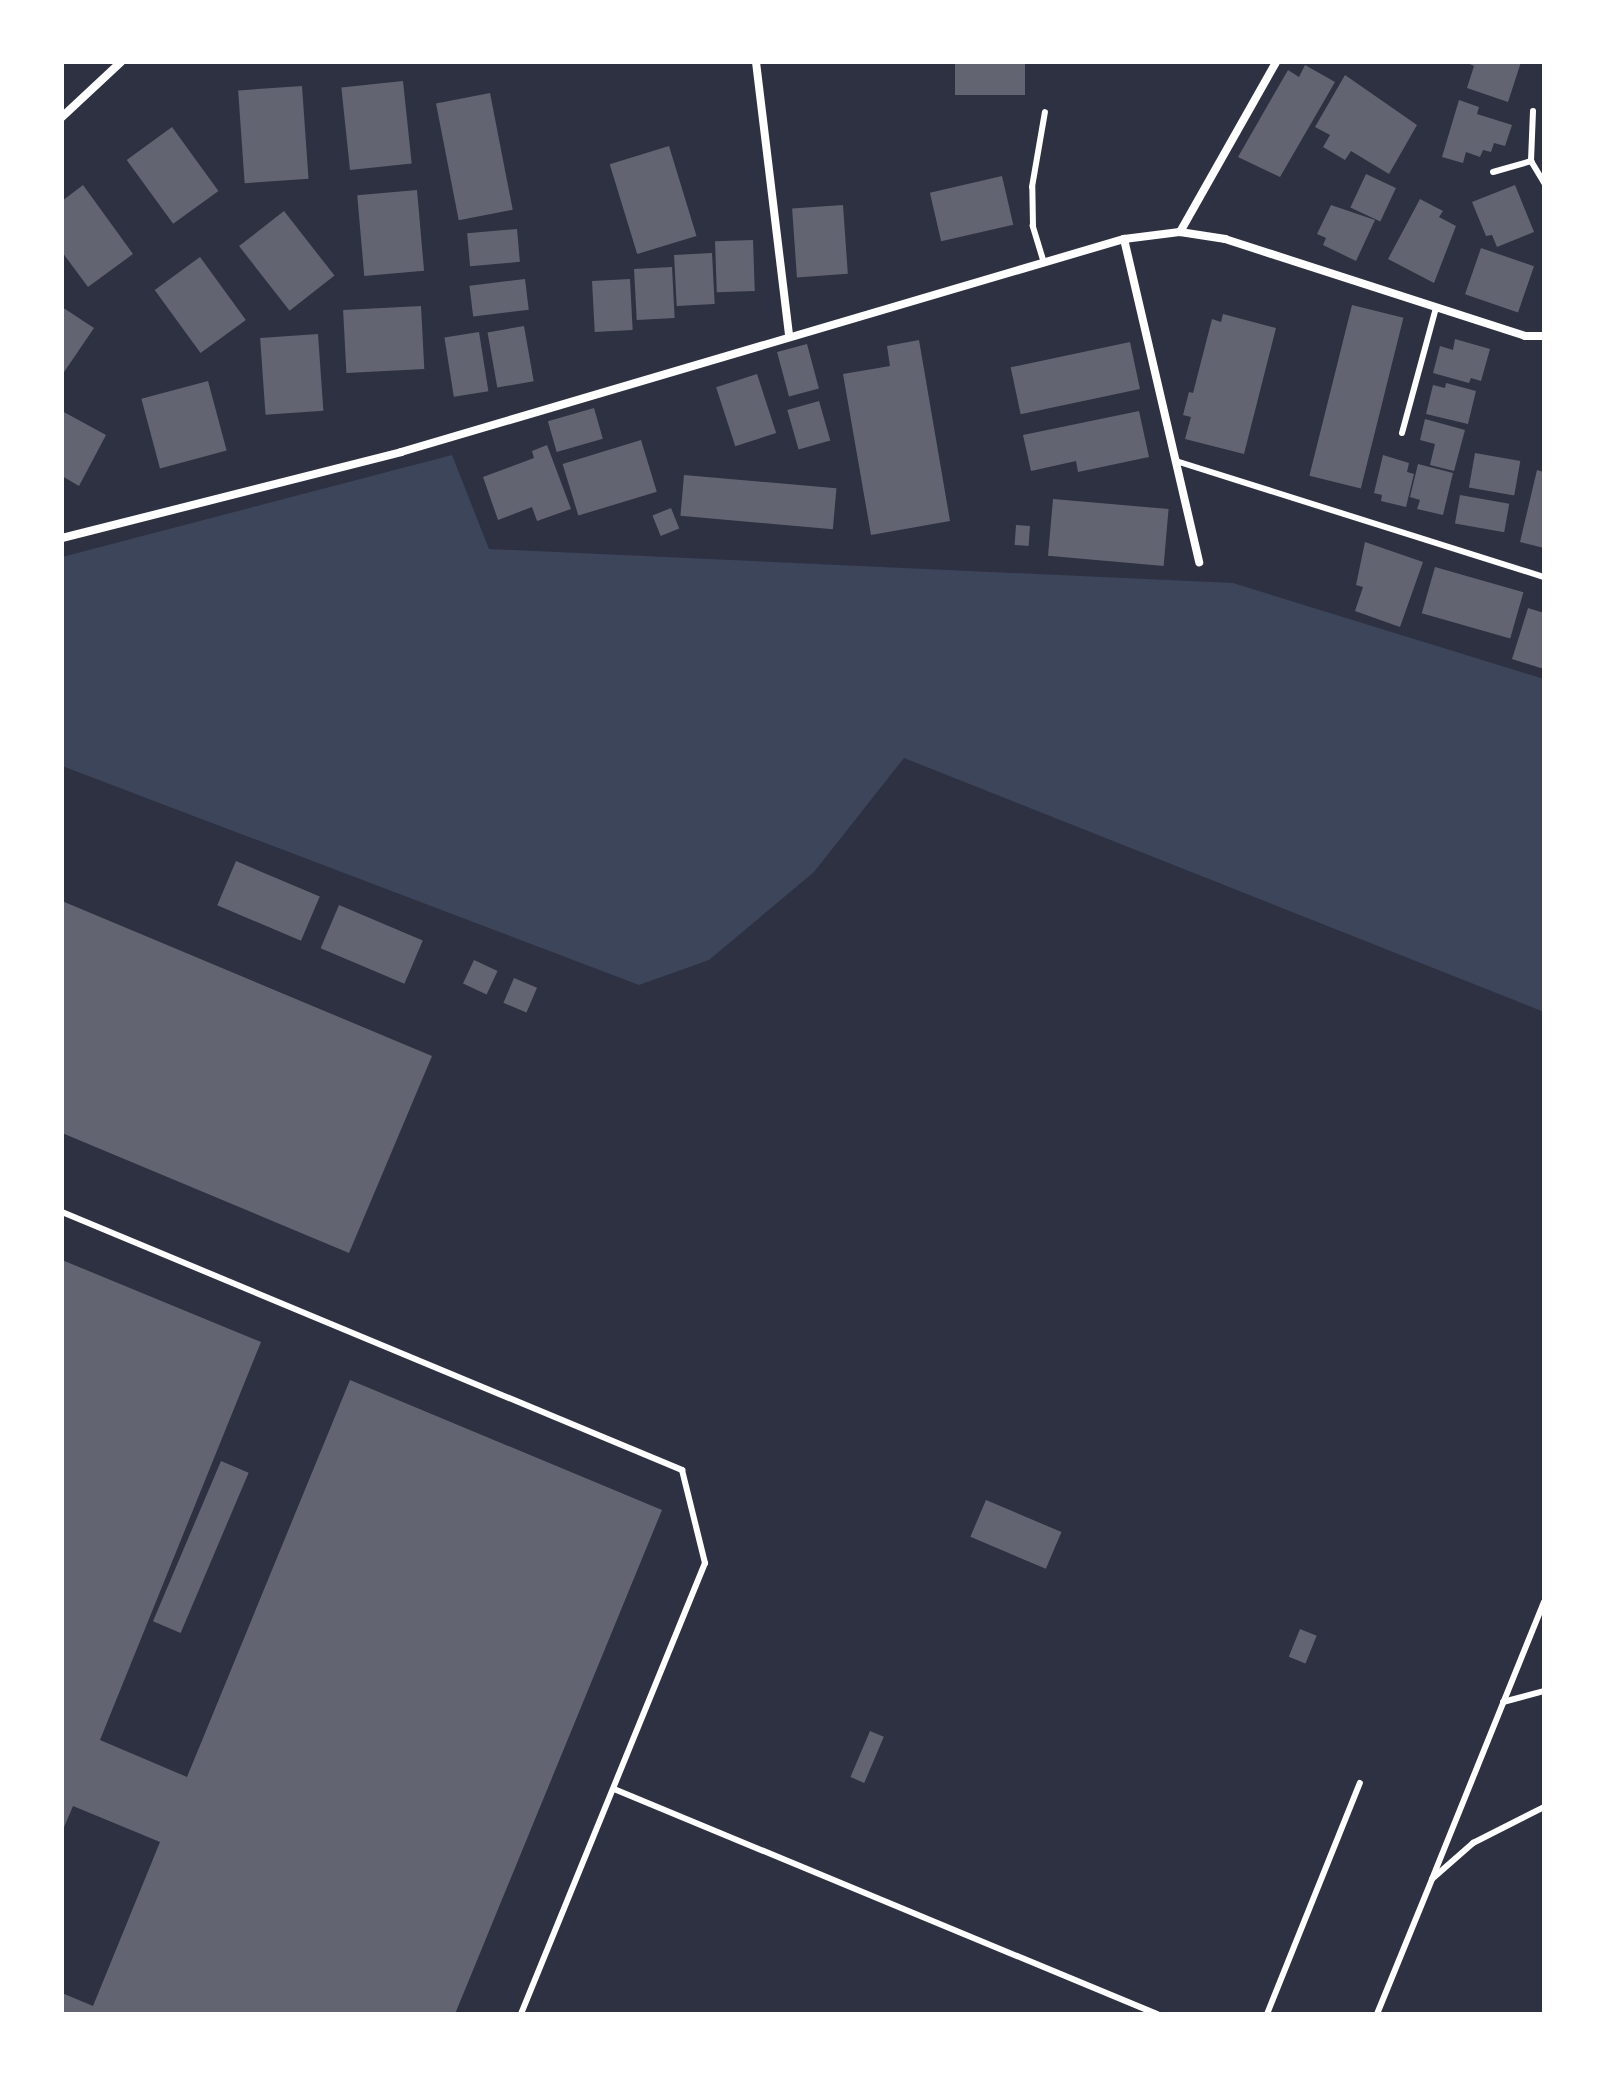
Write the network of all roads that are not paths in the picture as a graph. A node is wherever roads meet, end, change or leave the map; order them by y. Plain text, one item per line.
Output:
1 (121, 62) edge
2 (756, 62) edge
3 (1276, 62) edge
4 (1533, 111) dead end
5 (1045, 112) dead end
6 (62, 117) edge
7 (1531, 161) junction
8 (1493, 172) dead end
9 (1544, 183) edge
10 (1180, 232) junction
11 (1124, 239) junction
12 (1044, 263) junction
13 (1436, 308) junction
14 (789, 334) junction
15 (1544, 336) edge
16 (1402, 433) dead end
17 (1172, 460) junction
18 (62, 538) edge
19 (1199, 562) dead end
20 (1544, 577) edge
21 (62, 1212) edge
22 (1544, 1602) edge
23 (1544, 1691) edge
24 (1503, 1702) junction
25 (1360, 1783) dead end
26 (614, 1789) junction
27 (1544, 1807) edge
28 (1432, 1879) junction
29 (521, 2014) edge
30 (1157, 2014) edge
31 (1267, 2014) edge
32 (1377, 2014) edge

1 - 6 street
2 - 14 street
3 - 10 street
4 - 7 lane
5 - 12 lane
7 - 8 lane
7 - 9 lane
10 - 11 street
10 - 13 street
11 - 12 street
11 - 17 street
12 - 14 street
13 - 15 street
13 - 16 lane
14 - 18 street
17 - 19 street
17 - 20 lane
21 - 26 lane
22 - 24 lane
23 - 24 lane
24 - 28 lane
25 - 31 lane
26 - 29 lane
26 - 30 lane
27 - 28 lane
28 - 32 lane

